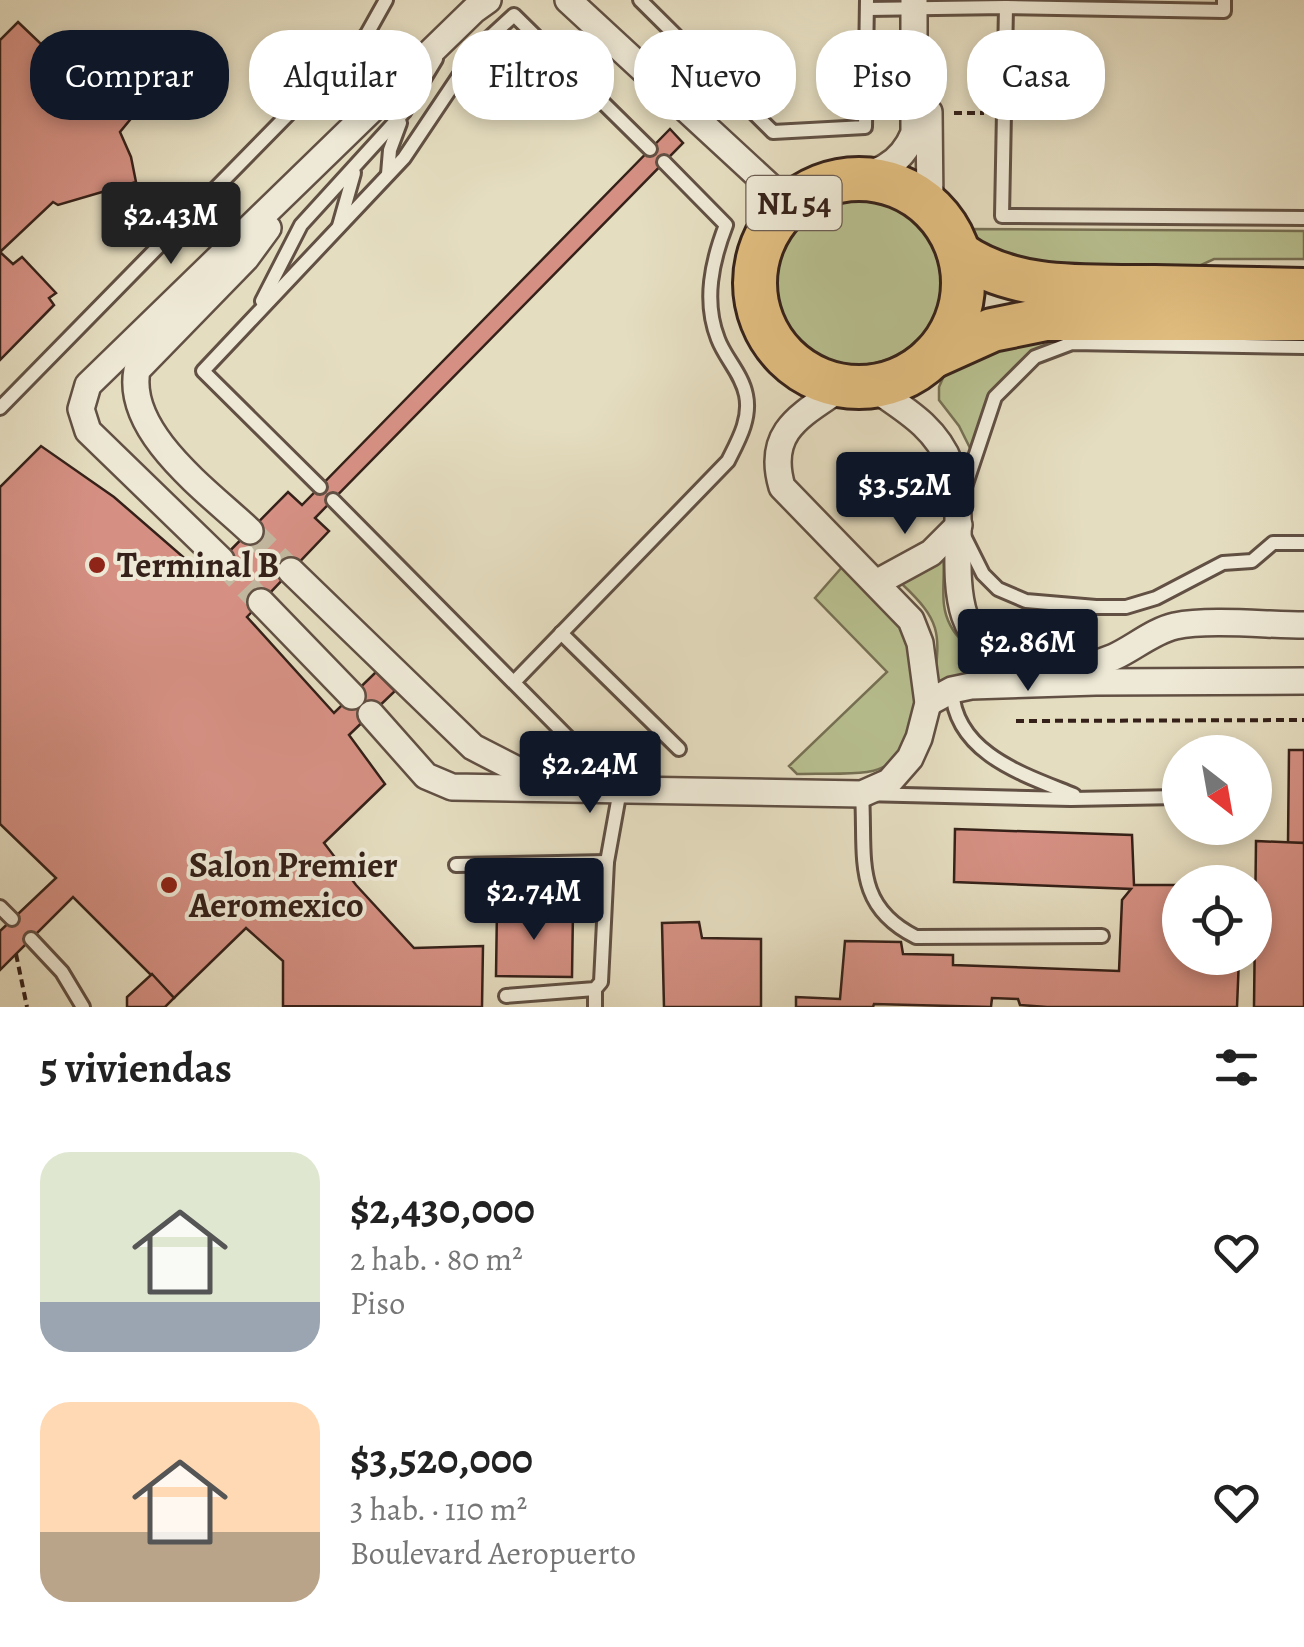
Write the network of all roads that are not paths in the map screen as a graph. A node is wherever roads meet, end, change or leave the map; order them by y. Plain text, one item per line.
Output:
1 (386, 0) edge
2 (488, 0) edge
3 (568, 0) edge
4 (640, 0) edge
5 (1224, 0) edge
6 (867, 4) edge
7 (922, 4) edge
8 (1006, 6) junction
9 (450, 36) junction
10 (432, 66) edge
11 (397, 120) edge
12 (401, 120) edge
13 (650, 149) dead end
14 (664, 162) dead end
15 (356, 166) junction
16 (309, 172) junction
17 (388, 174) junction
18 (838, 182) junction
19 (792, 206) junction
20 (930, 207) junction
21 (1304, 218) edge
22 (338, 227) junction
23 (958, 253) junction
24 (1304, 290) edge
25 (253, 318) junction
26 (1304, 319) edge
27 (1304, 347) edge
28 (932, 357) junction
29 (858, 386) junction
30 (0, 408) edge
31 (320, 487) dead end
32 (333, 500) dead end
33 (959, 515) junction
34 (250, 531) tunnel mouth
35 (1304, 542) edge
36 (221, 560) tunnel mouth
37 (291, 571) tunnel mouth
38 (876, 582) junction
39 (261, 602) tunnel mouth
40 (1304, 625) edge
41 (561, 633) junction
42 (1062, 670) junction
43 (515, 681) junction
44 (1096, 682) junction
45 (1304, 682) edge
46 (952, 690) junction
47 (928, 703) junction
48 (678, 749) dead end
49 (551, 787) junction
50 (620, 790) junction
51 (862, 794) junction
52 (1162, 797) edge
53 (1085, 799) junction
54 (607, 862) junction
55 (456, 866) dead end
56 (0, 907) edge
57 (12, 919) dead end
58 (1102, 936) dead end
59 (31, 938) dead end
60 (595, 990) junction
61 (506, 996) dead end
62 (83, 1007) edge
63 (596, 1007) edge

1 - 30 lane
2 - 9 street
3 - 19 street
4 - 6 lane
5 - 8 lane
6 - 7 lane
7 - 8 lane
7 - 18 street
7 - 20 street
8 - 21 lane
9 - 10 lane
9 - 16 street
11 - 15 lane
12 - 17 lane
13 - 17 lane
14 - 41 lane
15 - 22 lane
15 - 25 lane
16 - 34 street
16 - 36 street
17 - 22 lane
18 - 19 highway, NL 54
18 - 20 highway, NL 54
19 - 29 highway, NL 54
20 - 23 highway, NL 54
22 - 25 lane
23 - 24 highway
23 - 28 highway, NL 54
25 - 31 lane
26 - 28 highway, NL 54
27 - 33 lane
28 - 29 highway, NL 54
29 - 33 street
29 - 38 street
32 - 43 lane
33 - 35 lane
33 - 38 street
33 - 42 street
37 - 49 street
38 - 47 street
39 - 49 street
40 - 42 street
41 - 43 lane
41 - 48 lane
42 - 44 street
43 - 50 lane
44 - 45 street
44 - 46 street
46 - 47 street
46 - 53 lane
47 - 51 street
49 - 50 street
50 - 51 street
50 - 54 lane
51 - 53 lane
51 - 58 lane
52 - 53 lane
54 - 55 lane
54 - 60 lane
56 - 57 lane
59 - 62 lane
60 - 61 lane
60 - 63 lane

